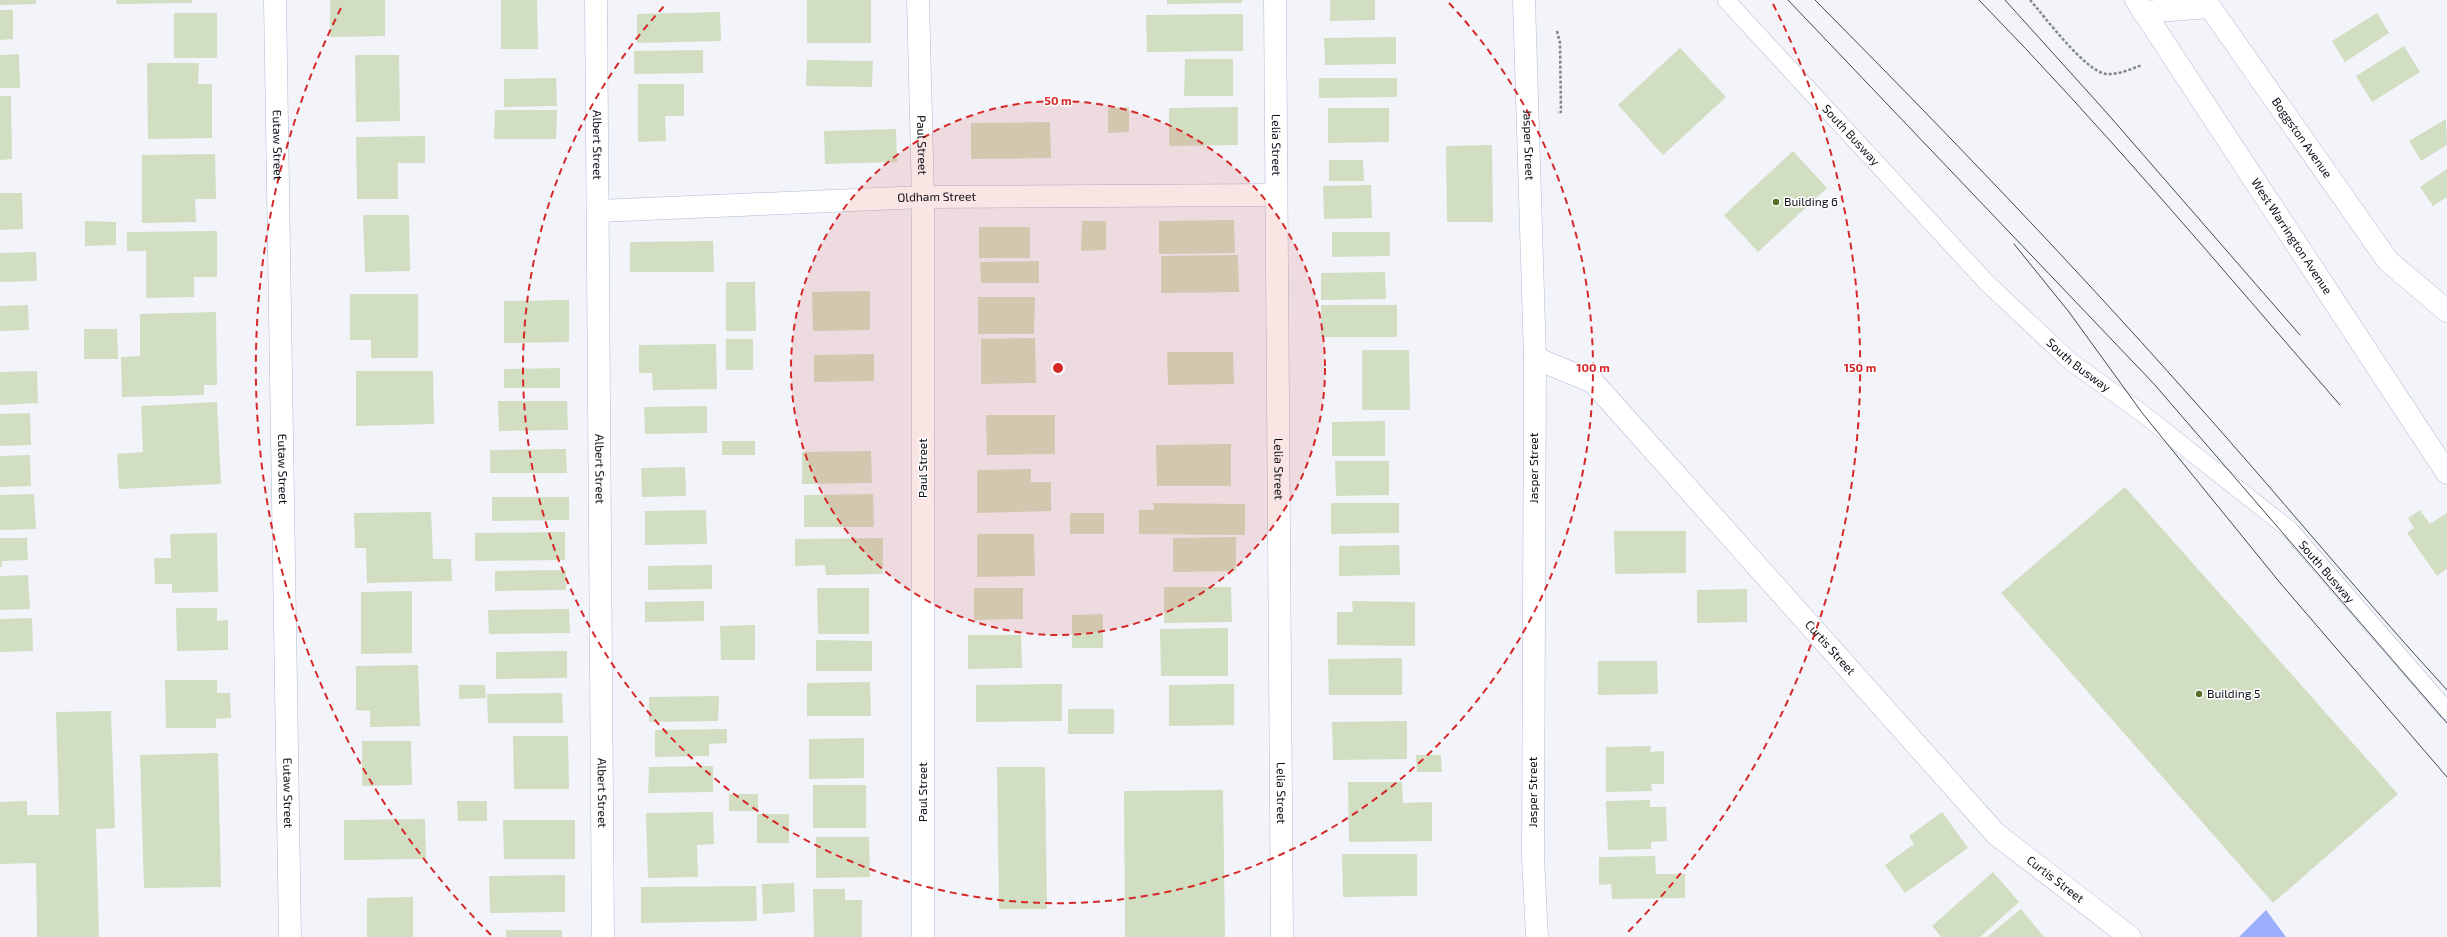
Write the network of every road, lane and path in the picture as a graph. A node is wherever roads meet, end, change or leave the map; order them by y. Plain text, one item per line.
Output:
1 (275, 0) edge
2 (596, 0) edge
3 (918, 0) edge
4 (1275, 0) edge
5 (1524, 0) edge
6 (1726, 0) edge
7 (2030, 0) edge
8 (2139, 6) edge
9 (2143, 64) dead end
10 (1275, 195) junction
11 (923, 197) junction
12 (599, 211) junction
13 (2447, 311) edge
14 (1535, 358) junction
15 (2447, 473) edge
16 (2447, 711) edge
17 (290, 937) edge
18 (603, 937) edge
19 (923, 937) edge
20 (1282, 937) edge
21 (1536, 937) edge
22 (2130, 937) edge

1 - 17 street, Eutaw Street
2 - 12 street, Albert Street
3 - 11 street, Paul Street
4 - 10 street, Lelia Street
5 - 14 street, Jasper Street
6 - 16 lane, South Busway
7 - 9 path
8 - 13 street, Boggston Avenue
8 - 15 street, West Warrington Avenue
10 - 11 street, Oldham Street
10 - 20 street, Lelia Street
11 - 12 street, Oldham Street
11 - 19 street, Paul Street
12 - 18 street, Albert Street
14 - 21 street, Jasper Street
14 - 22 street, Curtis Street

